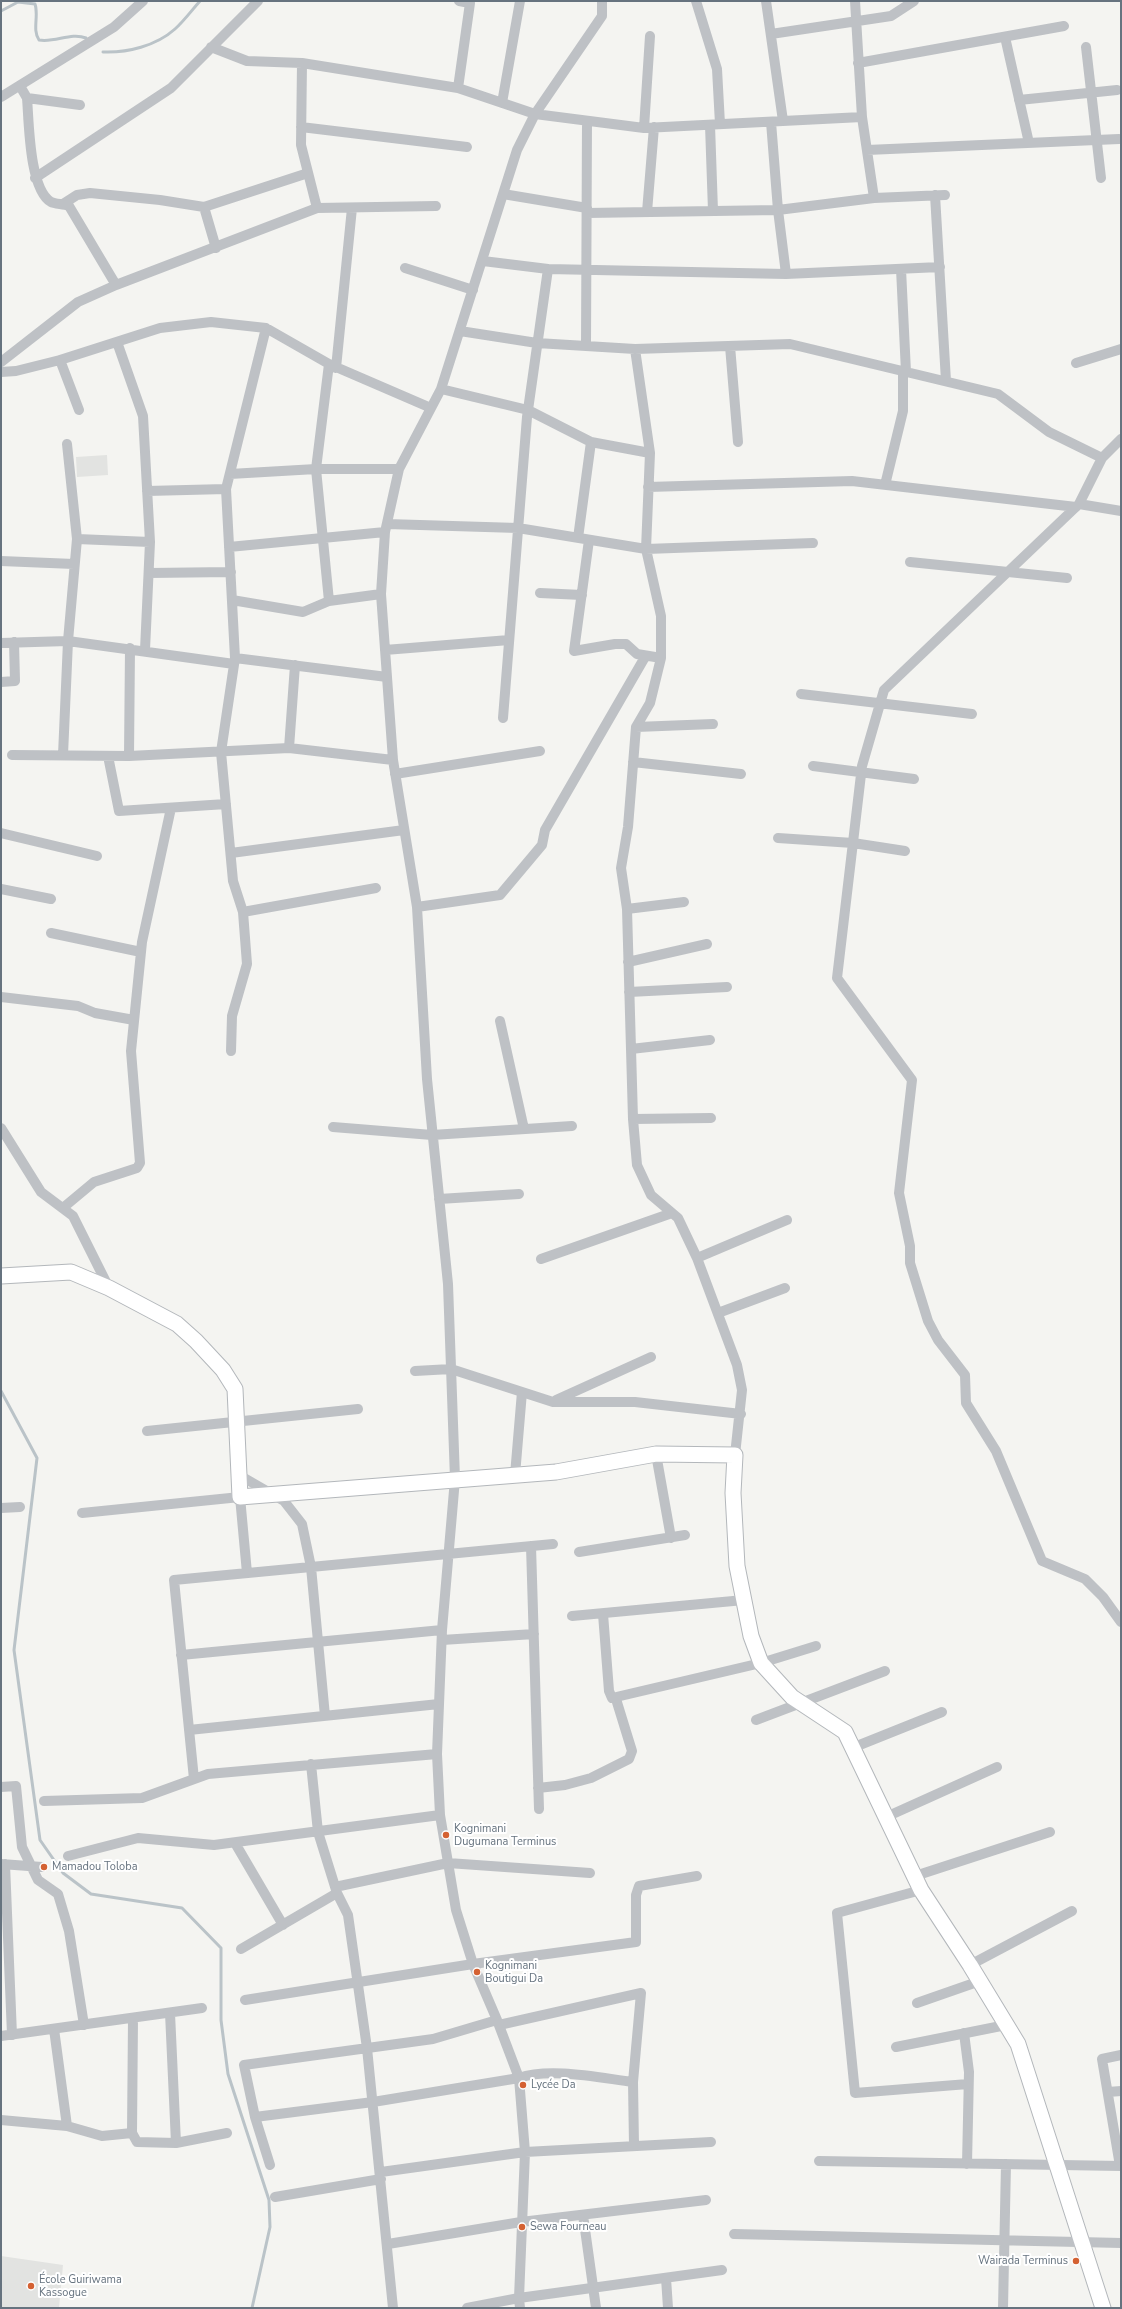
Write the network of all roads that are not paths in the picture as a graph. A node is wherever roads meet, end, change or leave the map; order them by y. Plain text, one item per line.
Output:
1 (143, 1) edge
2 (258, 1) edge
3 (459, 1) edge
4 (520, 1) edge
5 (602, 1) edge
6 (696, 1) edge
7 (766, 1) edge
8 (855, 1) edge
9 (914, 1) edge
10 (856, 21) junction
11 (1064, 26) dead end
12 (771, 34) junction
13 (650, 36) dead end
14 (1005, 37) junction
15 (211, 47) junction
16 (1086, 47) dead end
17 (302, 63) junction
18 (858, 63) junction
19 (20, 86) junction
20 (458, 88) junction
21 (1117, 90) dead end
22 (1091, 92) junction
23 (1, 97) edge
24 (27, 98) junction
25 (1019, 100) junction
26 (502, 103) junction
27 (80, 105) dead end
28 (535, 114) junction
29 (862, 117) junction
30 (587, 120) junction
31 (783, 121) junction
32 (771, 122) junction
33 (715, 124) junction
34 (301, 127) junction
35 (649, 128) junction
36 (1119, 139) dead end
37 (1096, 140) junction
38 (1029, 143) junction
39 (467, 147) dead end
40 (866, 150) junction
41 (308, 173) junction
42 (35, 178) junction
43 (1101, 178) dead end
44 (503, 194) junction
45 (874, 198) junction
46 (63, 204) junction
47 (436, 206) dead end
48 (204, 207) junction
49 (317, 208) junction
50 (352, 208) junction
51 (586, 210) junction
52 (778, 210) junction
53 (713, 211) junction
54 (647, 212) junction
55 (216, 248) junction
56 (483, 261) junction
57 (940, 267) junction
58 (405, 268) dead end
59 (548, 269) junction
60 (901, 269) junction
61 (586, 270) junction
62 (786, 274) junction
63 (116, 285) junction
64 (473, 290) junction
65 (266, 328) junction
66 (460, 330) junction
67 (117, 342) junction
68 (537, 343) junction
69 (586, 346) junction
70 (730, 346) junction
71 (635, 349) junction
72 (1121, 349) edge
73 (60, 360) junction
74 (1, 362) edge
75 (1076, 363) dead end
76 (333, 366) junction
77 (904, 371) junction
78 (1, 372) edge
79 (946, 381) junction
80 (441, 388) junction
81 (431, 408) junction
82 (79, 410) dead end
83 (528, 410) junction
84 (1121, 439) edge
85 (591, 442) junction
86 (738, 442) dead end
87 (67, 444) dead end
88 (650, 453) junction
89 (1102, 458) junction
90 (316, 469) junction
91 (399, 469) junction
92 (230, 474) junction
93 (886, 485) junction
94 (648, 487) junction
95 (226, 489) junction
96 (147, 491) junction
97 (1077, 505) junction
98 (1121, 510) edge
99 (386, 528) junction
100 (518, 528) junction
101 (323, 538) junction
102 (578, 538) junction
103 (77, 539) junction
104 (590, 540) junction
105 (150, 542) junction
106 (813, 543) dead end
107 (229, 547) junction
108 (646, 549) junction
109 (1, 561) edge
110 (910, 562) dead end
111 (74, 564) junction
112 (230, 572) junction
113 (1008, 572) junction
114 (149, 573) junction
115 (1066, 578) dead end
116 (540, 593) dead end
117 (381, 594) junction
118 (582, 595) junction
119 (232, 600) junction
120 (329, 601) junction
121 (509, 640) junction
122 (68, 641) junction
123 (14, 642) junction
124 (1, 643) edge
125 (130, 648) junction
126 (145, 650) junction
127 (385, 650) junction
128 (645, 656) junction
129 (662, 658) junction
130 (235, 661) junction
131 (295, 665) junction
132 (387, 677) junction
133 (1, 682) edge
134 (801, 694) dead end
135 (880, 703) junction
136 (972, 714) dead end
137 (502, 718) dead end
138 (713, 724) dead end
139 (636, 727) junction
140 (289, 748) junction
141 (540, 751) dead end
142 (221, 752) junction
143 (12, 755) dead end
144 (63, 756) junction
145 (108, 756) junction
146 (129, 756) junction
147 (393, 760) junction
148 (633, 762) junction
149 (813, 766) dead end
150 (862, 772) junction
151 (395, 774) junction
152 (741, 774) dead end
153 (914, 779) dead end
154 (226, 804) junction
155 (171, 808) junction
156 (404, 830) junction
157 (1, 833) edge
158 (778, 838) dead end
159 (853, 843) junction
160 (905, 851) dead end
161 (231, 853) junction
162 (97, 856) dead end
163 (376, 888) dead end
164 (1, 890) edge
165 (51, 899) dead end
166 (684, 902) dead end
167 (417, 907) junction
168 (627, 910) junction
169 (243, 912) junction
170 (51, 933) dead end
171 (707, 944) dead end
172 (141, 952) junction
173 (628, 962) junction
174 (726, 987) dead end
175 (629, 992) junction
176 (1, 997) edge
177 (134, 1020) junction
178 (500, 1021) dead end
179 (710, 1040) dead end
180 (631, 1049) junction
181 (232, 1051) dead end
182 (711, 1118) dead end
183 (633, 1119) junction
184 (572, 1126) dead end
185 (333, 1127) dead end
186 (1, 1128) edge
187 (524, 1129) junction
188 (432, 1135) junction
189 (519, 1194) dead end
190 (439, 1200) junction
191 (64, 1207) junction
192 (672, 1213) junction
193 (787, 1220) dead end
194 (697, 1258) junction
195 (542, 1259) dead end
196 (1, 1276) edge
197 (109, 1288) junction
198 (785, 1288) dead end
199 (718, 1313) junction
200 (651, 1357) dead end
201 (451, 1369) junction
202 (415, 1371) dead end
203 (522, 1392) junction
204 (553, 1402) junction
205 (358, 1409) dead end
206 (741, 1414) junction
207 (236, 1422) junction
208 (147, 1431) dead end
209 (656, 1454) junction
210 (735, 1455) junction
211 (239, 1474) junction
212 (515, 1475) junction
213 (455, 1479) junction
214 (275, 1494) junction
215 (240, 1497) junction
216 (20, 1507) dead end
217 (1, 1508) edge
218 (82, 1513) dead end
219 (685, 1535) dead end
220 (671, 1538) junction
221 (553, 1544) dead end
222 (531, 1546) junction
223 (579, 1552) dead end
224 (448, 1554) junction
225 (311, 1567) junction
226 (247, 1573) junction
227 (744, 1600) junction
228 (603, 1614) junction
229 (572, 1616) dead end
230 (1121, 1622) edge
231 (534, 1634) junction
232 (442, 1635) junction
233 (318, 1641) junction
234 (816, 1646) dead end
235 (181, 1655) junction
236 (761, 1663) junction
237 (885, 1671) dead end
238 (616, 1699) junction
239 (801, 1703) junction
240 (439, 1704) junction
241 (942, 1712) dead end
242 (325, 1716) junction
243 (756, 1720) dead end
244 (189, 1730) junction
245 (852, 1748) junction
246 (437, 1754) junction
247 (311, 1764) junction
248 (997, 1768) dead end
249 (194, 1779) junction
250 (1, 1788) edge
251 (538, 1788) junction
252 (44, 1801) dead end
253 (539, 1809) dead end
254 (440, 1815) junction
255 (886, 1817) junction
256 (318, 1832) junction
257 (1050, 1832) dead end
258 (235, 1842) junction
259 (68, 1856) dead end
260 (448, 1863) junction
261 (3, 1864) edge
262 (36, 1866) junction
263 (590, 1873) dead end
264 (696, 1876) dead end
265 (918, 1883) junction
266 (336, 1890) junction
267 (1072, 1911) dead end
268 (283, 1925) junction
269 (241, 1949) dead end
270 (473, 1964) junction
271 (970, 1965) junction
272 (980, 1981) junction
273 (358, 1983) junction
274 (245, 2000) dead end
275 (917, 2003) dead end
276 (202, 2008) dead end
277 (170, 2013) junction
278 (133, 2019) junction
279 (498, 2022) junction
280 (84, 2025) junction
281 (1006, 2025) junction
282 (54, 2029) junction
283 (964, 2033) junction
284 (12, 2035) junction
285 (1, 2036) edge
286 (896, 2047) dead end
287 (367, 2048) junction
288 (1121, 2054) edge
289 (519, 2078) junction
290 (633, 2082) junction
291 (968, 2084) junction
292 (1108, 2092) junction
293 (1121, 2092) edge
294 (373, 2102) junction
295 (255, 2117) junction
296 (1, 2120) edge
297 (66, 2126) junction
298 (132, 2133) junction
299 (227, 2134) dead end
300 (711, 2142) dead end
301 (176, 2143) junction
302 (634, 2146) junction
303 (525, 2152) junction
304 (819, 2161) dead end
305 (967, 2164) junction
306 (1006, 2164) junction
307 (270, 2165) dead end
308 (1057, 2165) junction
309 (1121, 2166) edge
310 (381, 2175) junction
311 (275, 2197) dead end
312 (706, 2200) dead end
313 (583, 2215) junction
314 (521, 2222) junction
315 (734, 2234) dead end
316 (1004, 2241) junction
317 (1083, 2242) junction
318 (1121, 2243) edge
319 (388, 2244) junction
320 (722, 2270) dead end
321 (666, 2278) junction
322 (593, 2287) junction
323 (520, 2303) edge
324 (393, 2308) edge
325 (467, 2308) edge
326 (596, 2308) edge
327 (668, 2308) edge
328 (1003, 2308) edge
329 (1103, 2308) edge

1 - 19 street
2 - 15 street
3 - 20 street
4 - 26 street
5 - 28 street
6 - 33 street
7 - 12 street
8 - 10 street
9 - 10 street
10 - 12 street
10 - 18 street
11 - 14 street
12 - 31 street
13 - 35 street
14 - 18 street
14 - 25 street
15 - 17 street
15 - 42 street
16 - 22 street
17 - 20 street
17 - 34 street
18 - 29 street
19 - 23 street
19 - 24 street
20 - 26 street
21 - 22 street
22 - 25 street
22 - 37 street
24 - 27 street
24 - 42 street
25 - 38 street
26 - 28 street
28 - 30 street
28 - 44 street
29 - 31 street
29 - 40 street
30 - 35 street
30 - 51 street
31 - 32 street
32 - 33 street
32 - 52 street
33 - 35 street
33 - 53 street
34 - 39 street
34 - 41 street
35 - 54 street
36 - 37 street
37 - 38 street
37 - 43 street
38 - 40 street
40 - 45 street
41 - 48 street
41 - 49 street
42 - 46 street
44 - 51 street
44 - 56 street
45 - 52 street
45 - 57 street
46 - 48 street
46 - 63 street
47 - 50 street
48 - 55 street
49 - 50 street
49 - 55 street
50 - 76 street
51 - 54 street
51 - 61 street
52 - 53 street
52 - 62 street
53 - 54 street
55 - 63 street
56 - 59 street
56 - 64 street
57 - 60 street
57 - 79 street
58 - 64 street
59 - 61 street
59 - 68 street
60 - 62 street
60 - 77 street
61 - 62 street
61 - 69 street
63 - 74 street
64 - 66 street
65 - 67 street
65 - 76 street
65 - 92 street
66 - 68 street
66 - 80 street
67 - 73 street
67 - 96 street
68 - 69 street
68 - 83 street
69 - 71 street
70 - 71 street
70 - 77 street
70 - 86 street
71 - 88 street
72 - 75 street
73 - 78 street
73 - 82 street
76 - 81 street
76 - 90 street
77 - 79 street
77 - 93 street
79 - 89 street
80 - 81 street
80 - 83 street
81 - 91 street
83 - 85 street
83 - 100 street
84 - 89 street
85 - 88 street
85 - 102 street
87 - 103 street
88 - 94 street
89 - 97 street
90 - 91 street
90 - 92 street
90 - 101 street
91 - 99 street
92 - 95 street
93 - 94 street
93 - 97 street
94 - 108 street
95 - 96 street
95 - 107 street
96 - 105 street
97 - 98 street
97 - 113 street
99 - 100 street
99 - 101 street
99 - 117 street
100 - 102 street
100 - 121 street
101 - 107 street
101 - 120 street
102 - 104 street
103 - 105 street
103 - 111 street
104 - 108 street
104 - 118 street
105 - 114 street
106 - 108 street
107 - 112 street
108 - 129 street
109 - 111 street
110 - 113 street
111 - 122 street
112 - 114 street
112 - 119 street
113 - 115 street
113 - 135 street
114 - 126 street
116 - 118 street
117 - 120 street
117 - 127 street
118 - 128 street
119 - 120 street
119 - 130 street
121 - 127 street
121 - 137 street
122 - 123 street
122 - 125 street
122 - 144 street
123 - 124 street
123 - 133 street
125 - 126 street
125 - 146 street
126 - 130 street
127 - 132 street
128 - 129 street
128 - 167 street
129 - 139 street
130 - 131 street
130 - 142 street
131 - 132 street
131 - 140 street
132 - 147 street
134 - 135 street
135 - 136 street
135 - 150 street
138 - 139 street
139 - 148 street
140 - 142 street
140 - 147 street
141 - 151 street
142 - 146 street
142 - 154 street
143 - 144 street
144 - 145 street
145 - 146 street
145 - 155 street
147 - 151 street
148 - 152 street
148 - 168 street
149 - 150 street
150 - 153 street
150 - 159 street
151 - 156 street
154 - 155 street
154 - 161 street
155 - 172 street
156 - 161 street
156 - 167 street
157 - 162 street
158 - 159 street
159 - 160 street
159 - 230 street
161 - 169 street
163 - 169 street
164 - 165 street
166 - 168 street
167 - 188 street
168 - 173 street
169 - 181 street
170 - 172 street
171 - 173 street
172 - 177 street
173 - 175 street
174 - 175 street
175 - 180 street
176 - 177 street
177 - 191 street
178 - 187 street
179 - 180 street
180 - 183 street
182 - 183 street
183 - 192 street
184 - 187 street
185 - 188 street
186 - 191 street
187 - 188 street
188 - 190 street
189 - 190 street
190 - 201 street
191 - 197 street
192 - 194 street
192 - 195 street
193 - 194 street
194 - 199 street
196 - 197 street
197 - 207 street
198 - 199 street
199 - 206 street
200 - 204 street
201 - 202 street
201 - 203 street
201 - 213 street
203 - 204 street
203 - 212 street
204 - 206 street
205 - 207 street
206 - 210 street
207 - 208 street
207 - 211 street
209 - 210 street
209 - 212 street
209 - 220 street
210 - 227 street
211 - 214 street
211 - 215 street
212 - 213 street
213 - 214 street
213 - 224 street
214 - 215 street
214 - 225 street
215 - 218 street
215 - 226 street
216 - 217 street
219 - 220 street
220 - 223 street
221 - 222 street
222 - 224 street
222 - 231 street
224 - 225 street
224 - 232 street
225 - 226 street
225 - 233 street
226 - 235 street
227 - 228 street
227 - 236 street
228 - 229 street
228 - 238 street
231 - 232 street
231 - 251 street
232 - 233 street
232 - 240 street
233 - 235 street
233 - 242 street
234 - 236 street
235 - 244 street
236 - 238 street
236 - 239 street
237 - 239 street
238 - 251 street
239 - 243 street
239 - 245 street
240 - 242 street
240 - 246 street
241 - 245 street
242 - 244 street
244 - 249 street
245 - 255 street
246 - 247 street
246 - 254 street
247 - 249 street
247 - 256 street
248 - 255 street
249 - 252 street
250 - 262 street
251 - 253 street
254 - 256 street
254 - 260 street
255 - 265 street
256 - 258 street
256 - 266 street
257 - 265 street
258 - 259 street
258 - 268 street
260 - 263 street
260 - 266 street
260 - 270 street
261 - 262 street
261 - 284 street
262 - 280 street
264 - 270 street
265 - 271 street
265 - 291 street
266 - 268 street
266 - 273 street
267 - 271 street
268 - 269 street
270 - 273 street
270 - 279 street
271 - 272 street
272 - 275 street
272 - 281 street
273 - 274 street
273 - 287 street
276 - 277 street
277 - 278 street
277 - 301 street
278 - 280 street
278 - 298 street
279 - 287 street
279 - 289 street
279 - 290 street
280 - 282 street
281 - 283 street
281 - 308 street
282 - 284 street
282 - 297 street
283 - 286 street
283 - 291 street
284 - 285 street
287 - 294 street
287 - 295 street
288 - 292 street
289 - 290 street
289 - 294 street
289 - 303 street
290 - 302 street
291 - 305 street
292 - 293 street
292 - 309 street
294 - 295 street
294 - 310 street
295 - 307 street
296 - 297 street
297 - 298 street
298 - 301 street
299 - 301 street
300 - 302 street
302 - 303 street
303 - 310 street
303 - 314 street
304 - 305 street
305 - 306 street
306 - 308 street
306 - 316 street
308 - 309 street
308 - 317 street
310 - 311 street
310 - 319 street
312 - 313 street
313 - 314 street
313 - 322 street
314 - 319 street
314 - 323 street
315 - 316 street
316 - 317 street
316 - 328 street
317 - 318 street
317 - 329 street
319 - 324 street
320 - 321 street
321 - 322 street
321 - 327 street
322 - 323 street
322 - 326 street
323 - 325 street

